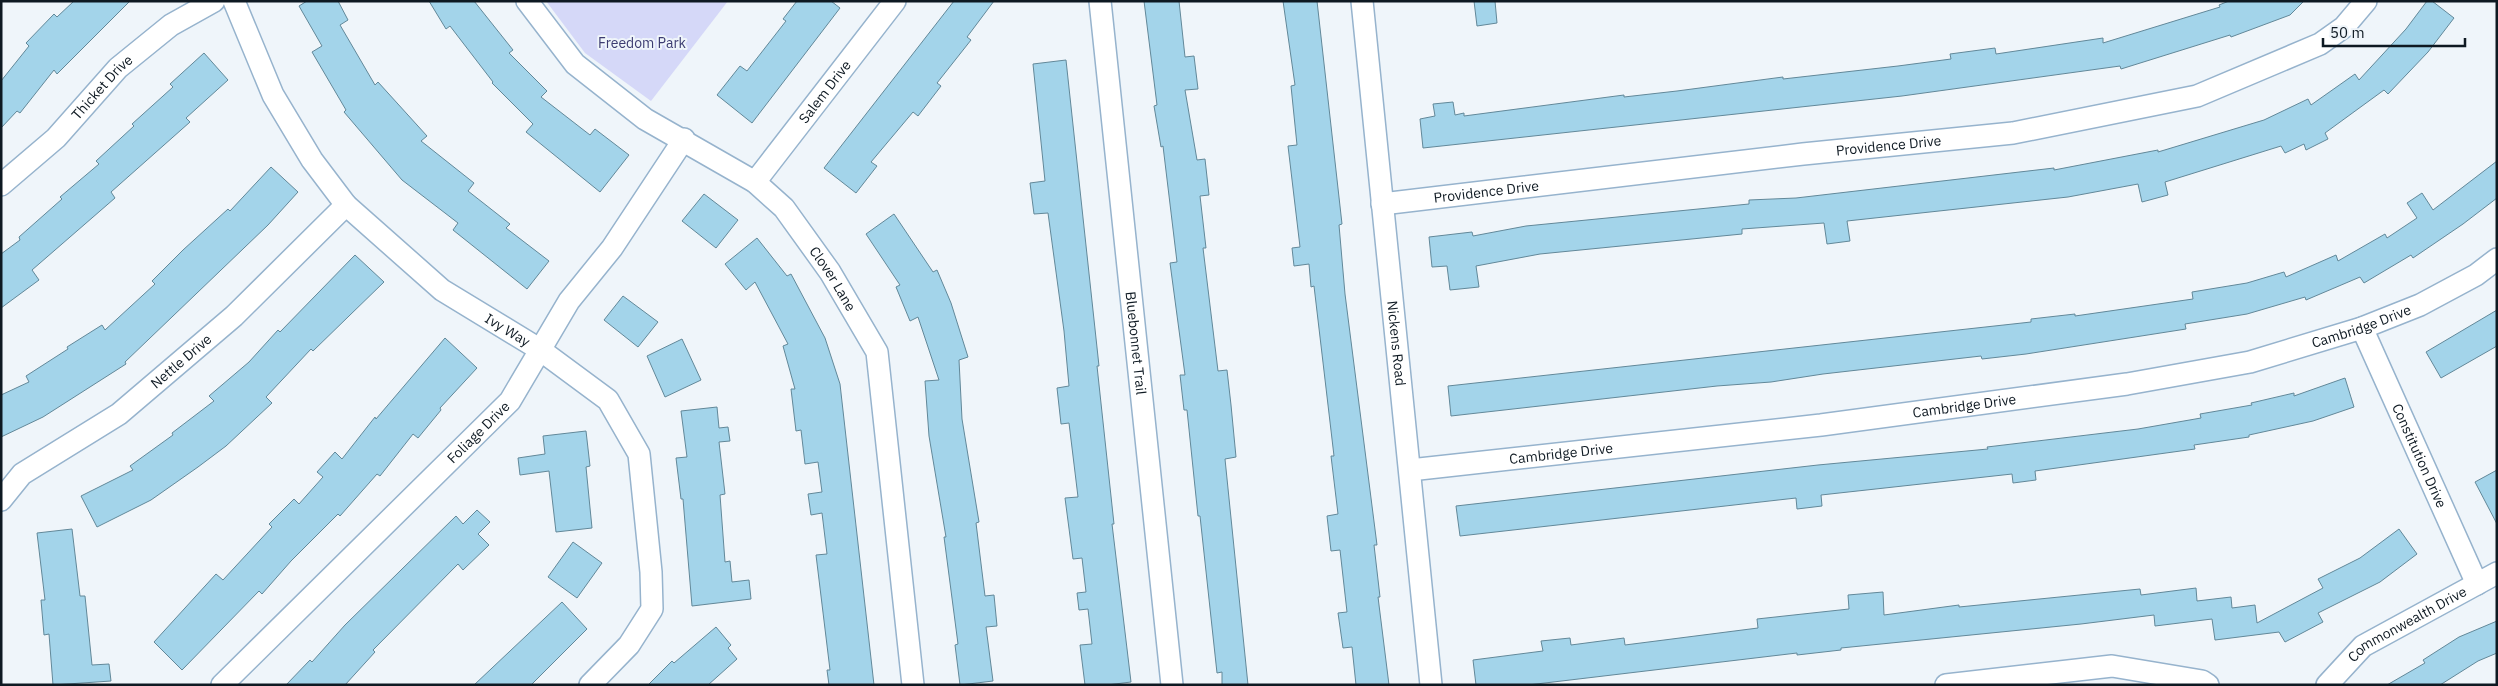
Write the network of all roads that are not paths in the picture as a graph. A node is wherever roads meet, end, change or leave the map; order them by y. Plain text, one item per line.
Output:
1 (214, 1) edge
2 (234, 1) edge
3 (527, 1) edge
4 (895, 1) edge
5 (1100, 1) edge
6 (1362, 1) edge
7 (2366, 1) edge
8 (684, 139) junction
9 (755, 182) junction
10 (1, 185) edge
11 (1382, 204) junction
12 (346, 205) junction
13 (2497, 259) edge
14 (2362, 328) junction
15 (539, 350) junction
16 (1410, 470) junction
17 (1, 500) edge
18 (2497, 573) edge
19 (2477, 584) junction
20 (222, 685) edge
21 (590, 685) edge
22 (914, 685) edge
23 (1172, 685) edge
24 (1431, 685) edge
25 (1946, 685) edge
26 (2208, 685) edge
27 (2327, 685) edge

1 - 10 street, Thicket Drive
2 - 12 street, Ivy Way
3 - 8 street, Clover Lane
4 - 9 street, Salem Drive
5 - 23 street, Bluebonnet Trail
6 - 11 street, Nickens Road
7 - 11 street, Providence Drive
8 - 9 street, Clover Lane
8 - 15 street, Foliage Drive
9 - 22 street, Clover Lane
11 - 16 street, Nickens Road
12 - 15 street, Ivy Way
12 - 17 street, Nettle Drive
13 - 14 street, Cambridge Drive
14 - 16 street, Cambridge Drive
14 - 19 street, Constitution Drive
15 - 20 street, Foliage Drive
15 - 21 street, Ivy Way
16 - 24 street, Nickens Road
18 - 19 street, Commonwealth Drive
19 - 27 street, Commonwealth Drive
25 - 26 street

